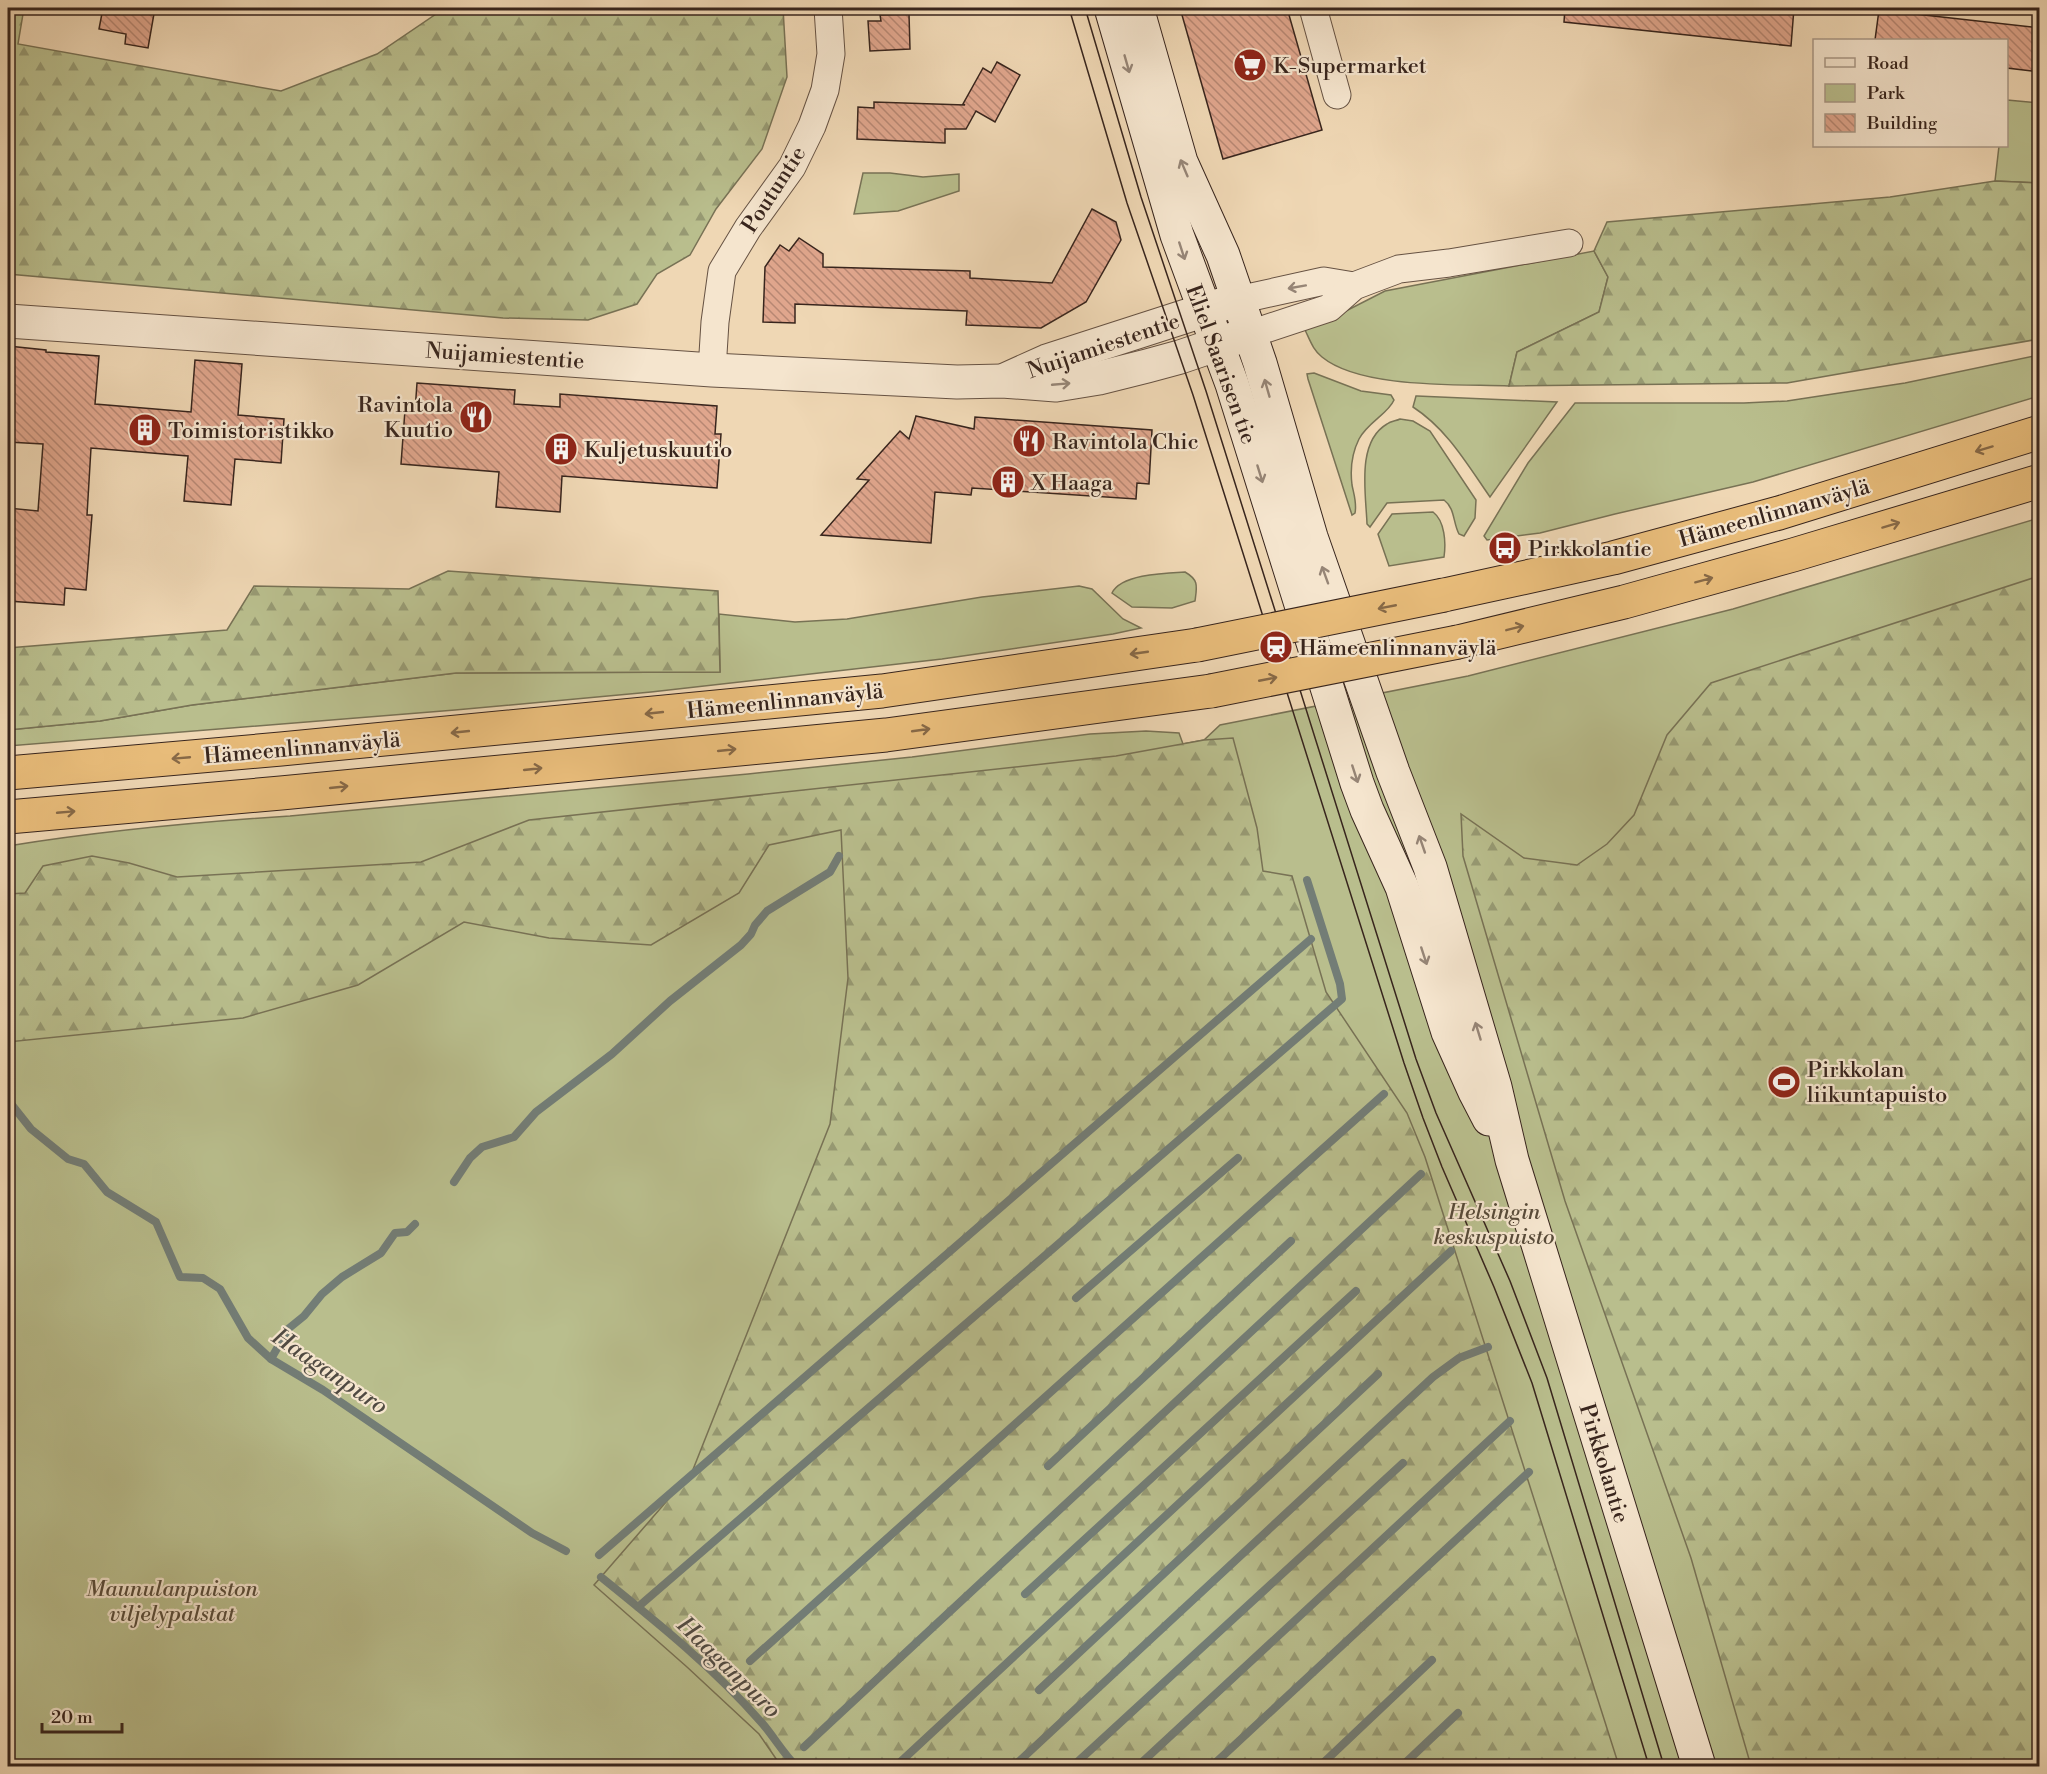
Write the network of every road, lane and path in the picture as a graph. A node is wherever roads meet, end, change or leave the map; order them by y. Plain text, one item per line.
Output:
1 (828, 8) edge
2 (1111, 8) edge
3 (1137, 8) edge
4 (1313, 8) edge
5 (1337, 95) dead end
6 (1569, 243) dead end
7 (1354, 286) junction
8 (1238, 300) junction
9 (1203, 310) junction
10 (8, 321) edge
11 (1250, 334) junction
12 (1216, 344) junction
13 (712, 370) junction
14 (1002, 381) junction
15 (2040, 432) edge
16 (2040, 481) edge
17 (1371, 710) joint
18 (1337, 718) joint
19 (8, 773) edge
20 (8, 817) edge
21 (1512, 1160) junction
22 (1699, 1767) edge

1 - 13 street, Poutuntie
2 -> 9 main road, Eliel Saarisen tie
8 -> 3 main road, Eliel Saarisen tie
4 - 5 street
6 - 7 street
7 -> 8 street
7 - 11 street
8 - 9 main road, Nuijamiestentie
8 - 11 main road, Eliel Saarisen tie
9 - 12 main road, Eliel Saarisen tie
9 - 14 main road, Nuijamiestentie
10 - 13 main road, Nuijamiestentie
11 - 12 main road, Nuijamiestentie
17 -> 11 main road, Eliel Saarisen tie
14 -> 12 main road, Nuijamiestentie
12 -> 18 main road, Eliel Saarisen tie
13 - 14 main road, Nuijamiestentie
15 -> 19 highway, Hämeenlinnanväylä, bridge
20 -> 16 highway, Hämeenlinnanväylä, bridge
21 -> 17 main road, Pirkkolantie
18 -> 21 main road, Pirkkolantie
21 - 22 main road, Pirkkolantie

